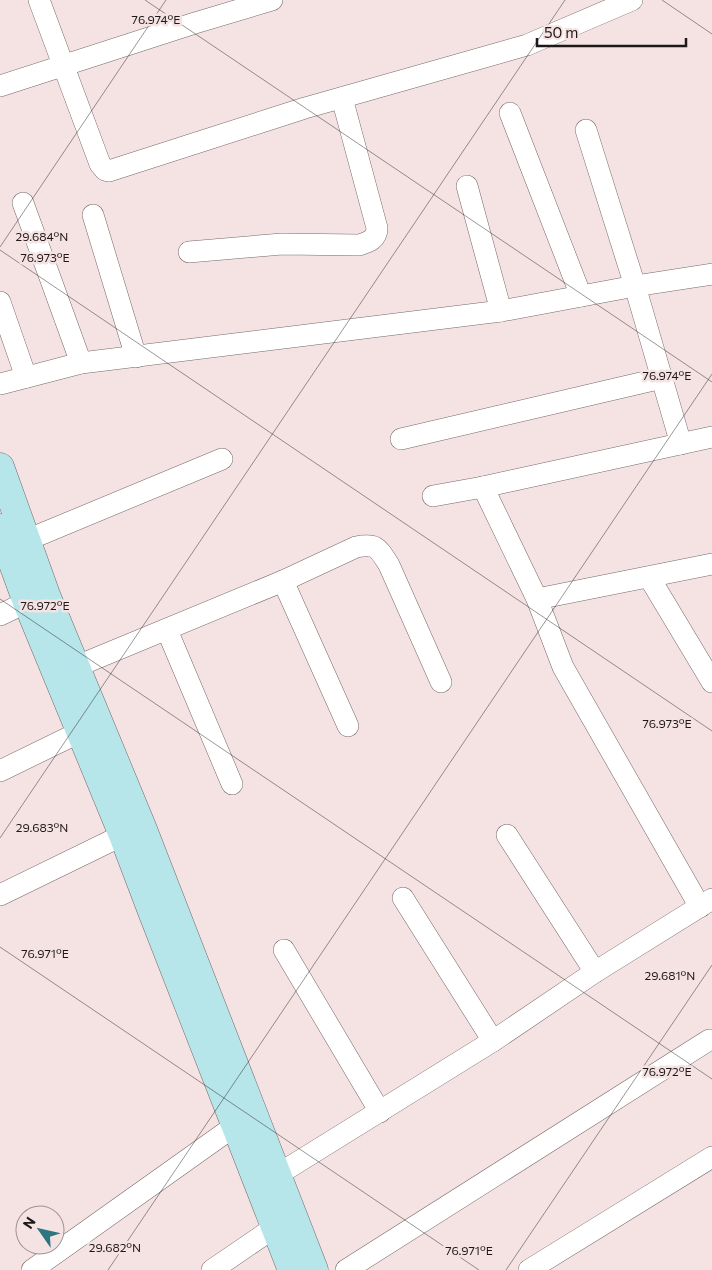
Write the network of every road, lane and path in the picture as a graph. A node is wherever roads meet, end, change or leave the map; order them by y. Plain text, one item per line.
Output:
1 (39, 0) edge
2 (272, 0) edge
3 (632, 0) edge
4 (63, 66) junction
5 (0, 86) edge
6 (342, 98) junction
7 (510, 113) dead end
8 (586, 130) dead end
9 (467, 186) dead end
10 (23, 203) dead end
11 (93, 215) dead end
12 (189, 252) dead end
13 (712, 274) edge
14 (635, 286) junction
15 (581, 296) junction
16 (0, 302) edge
17 (501, 311) junction
18 (136, 357) junction
19 (81, 363) junction
20 (26, 377) junction
21 (662, 378) junction
22 (0, 384) edge
23 (712, 437) edge
24 (401, 440) dead end
25 (681, 444) junction
26 (222, 459) dead end
27 (0, 467) edge
28 (483, 487) junction
29 (433, 496) dead end
30 (0, 528) edge
31 (27, 540) junction
32 (712, 564) edge
33 (649, 577) junction
34 (283, 581) junction
35 (537, 599) junction
36 (27, 602) junction
37 (0, 615) edge
38 (167, 630) junction
39 (66, 671) junction
40 (441, 682) dead end
41 (712, 682) edge
42 (348, 726) dead end
43 (80, 732) junction
44 (0, 771) edge
45 (232, 784) dead end
46 (123, 835) junction
47 (507, 835) dead end
48 (0, 895) edge
49 (403, 898) dead end
50 (706, 903) edge
51 (284, 950) dead end
52 (595, 972) junction
53 (712, 1040) edge
54 (493, 1041) junction
55 (380, 1112) junction
56 (236, 1125) junction
57 (712, 1157) edge
58 (277, 1175) junction
59 (275, 1227) junction
60 (32, 1270) edge
61 (212, 1270) edge
62 (292, 1270) edge
63 (314, 1270) edge
64 (346, 1270) edge
65 (529, 1270) edge

1 - 4 street
2 - 4 street
3 - 6 street
4 - 5 street
4 - 6 street
6 - 12 street
7 - 15 street
8 - 14 street
9 - 17 street
10 - 19 street
11 - 18 street
13 - 14 street
14 - 15 street
14 - 21 street
15 - 17 street
16 - 20 street
17 - 18 street
18 - 19 street
19 - 20 street
20 - 22 street
21 - 24 street
21 - 25 street
23 - 25 street
25 - 28 street
26 - 31 street
27 - 31 main road
28 - 29 street
28 - 35 street
30 - 36 main road
31 - 39 main road
32 - 33 street
33 - 35 street
33 - 41 street
34 - 38 street
34 - 40 street
34 - 42 street
35 - 50 street
36 - 37 street
36 - 39 main road
38 - 39 street
38 - 45 street
39 - 43 main road
39 - 58 main road
43 - 44 street
43 - 46 main road
46 - 48 street
46 - 56 main road
47 - 52 street
49 - 54 street
50 - 52 street
51 - 55 street
52 - 54 street
53 - 64 street
54 - 55 street
55 - 58 street
56 - 59 main road
56 - 60 street
57 - 65 street
58 - 63 main road
59 - 61 street
59 - 62 main road

